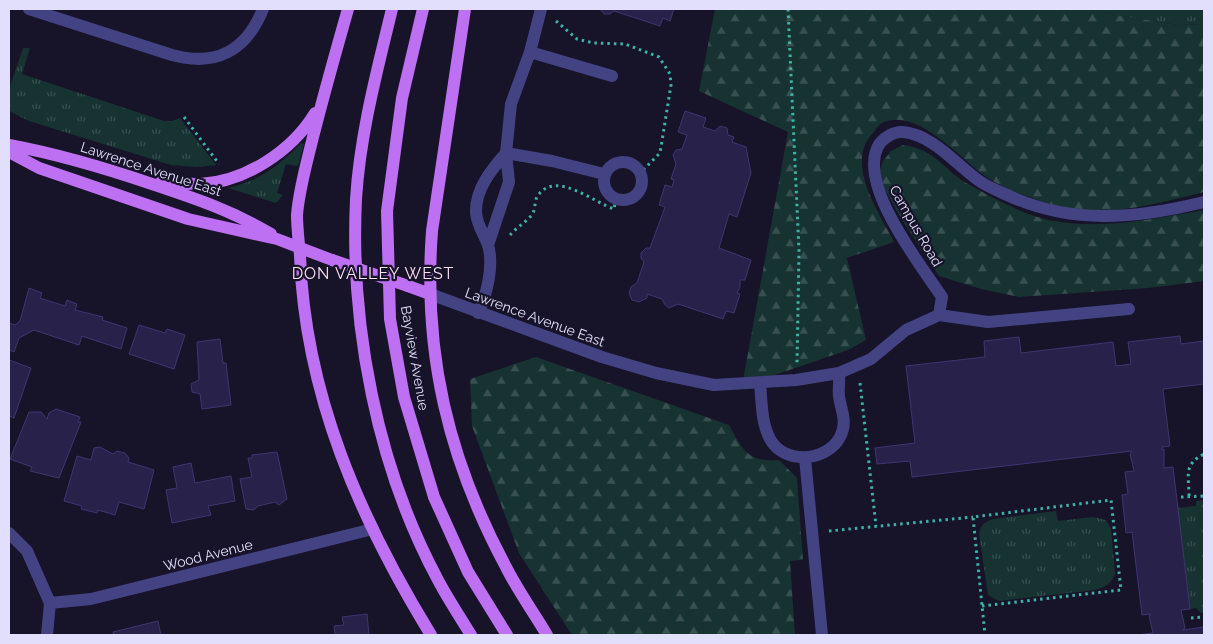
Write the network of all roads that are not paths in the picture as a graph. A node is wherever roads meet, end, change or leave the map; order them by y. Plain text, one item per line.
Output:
1 (28, 9) edge
2 (263, 9) edge
3 (348, 9) edge
4 (392, 9) edge
5 (423, 9) edge
6 (465, 9) edge
7 (540, 9) edge
8 (530, 52) junction
9 (612, 76) dead end
10 (322, 102) junction
11 (9, 145) edge
12 (9, 152) edge
13 (506, 153) junction
14 (604, 174) junction
15 (143, 181) junction
16 (1204, 202) edge
17 (277, 238) junction
18 (488, 246) junction
19 (299, 247) junction
20 (430, 294) junction
21 (1129, 309) dead end
22 (478, 313) junction
23 (939, 315) junction
24 (840, 373) junction
25 (760, 383) junction
26 (805, 458) junction
27 (373, 529) junction
28 (9, 533) edge
29 (50, 603) junction
30 (47, 635) edge
31 (431, 635) edge
32 (471, 635) edge
33 (507, 635) edge
34 (547, 635) edge
35 (822, 635) edge

1 - 2 street
3 - 10 main road
4 - 32 main road
5 - 33 main road, Bayview Avenue
6 - 20 main road
7 - 8 street
8 - 9 street
8 - 13 street
10 - 15 main road
10 - 19 main road
11 - 15 main road, Lawrence Avenue East
12 - 17 main road, Lawrence Avenue East
13 - 14 street
13 - 18 street
13 - 18 street
14 - 14 street
15 - 17 main road, Lawrence Avenue East
16 - 23 street, Campus Road
17 - 19 main road, Lawrence Avenue East
18 - 22 street
19 - 20 main road, Lawrence Avenue East, bridge
19 - 27 main road
20 - 22 street, Lawrence Avenue East
20 - 34 main road
21 - 23 street
22 - 25 street, Lawrence Avenue East
23 - 24 street
24 - 25 street
24 - 26 street
25 - 26 street
26 - 35 street
27 - 29 street, Wood Avenue
27 - 31 main road
28 - 29 street
29 - 30 street

